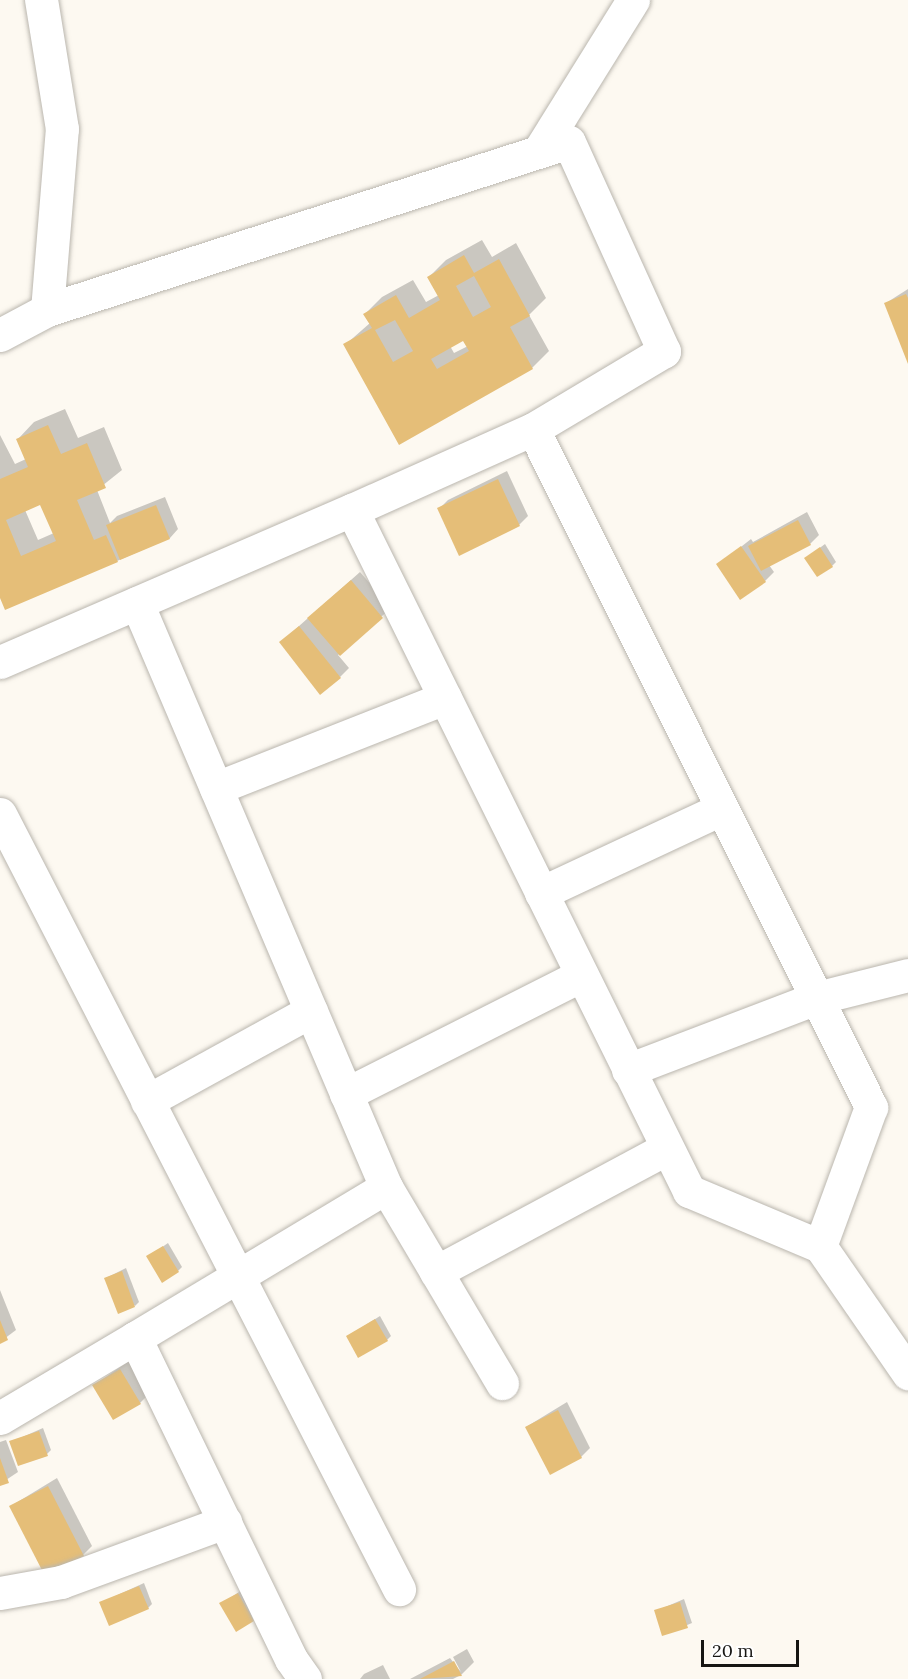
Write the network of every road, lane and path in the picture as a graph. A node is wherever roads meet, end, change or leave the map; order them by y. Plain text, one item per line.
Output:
1 (41, 0) edge
2 (633, 0) edge
3 (539, 151) junction
4 (47, 310) junction
5 (0, 335) edge
6 (533, 429) junction
7 (352, 510) junction
8 (136, 603) junction
9 (0, 662) edge
10 (445, 698) junction
11 (216, 788) junction
12 (721, 808) junction
13 (0, 814) edge
14 (542, 893) junction
15 (582, 975) junction
16 (908, 975) edge
17 (818, 998) junction
18 (311, 1011) junction
19 (628, 1070) junction
20 (346, 1094) junction
21 (147, 1101) junction
22 (667, 1148) junction
23 (387, 1187) junction
24 (820, 1246) junction
25 (436, 1272) junction
26 (238, 1276) junction
27 (135, 1338) junction
28 (908, 1373) edge
29 (502, 1383) dead end
30 (0, 1418) edge
31 (225, 1522) junction
32 (399, 1589) dead end
33 (0, 1593) edge
34 (305, 1679) edge

1 - 4 street
2 - 3 street
3 - 4 street
3 - 6 street
4 - 5 street
6 - 7 street
6 - 12 street
7 - 8 street
7 - 10 street
8 - 9 street
8 - 11 street
10 - 11 street
10 - 14 street
11 - 18 street
12 - 14 street
12 - 17 street
13 - 21 street
14 - 15 street
15 - 19 street
15 - 20 street
16 - 17 street
17 - 19 street
17 - 24 street
18 - 20 street
18 - 21 street
19 - 22 street
20 - 23 street
21 - 26 street
22 - 24 street
22 - 25 street
23 - 25 street
23 - 26 street
24 - 28 street
25 - 29 street
26 - 27 street
26 - 32 street
27 - 30 street
27 - 31 street
31 - 33 street
31 - 34 street

